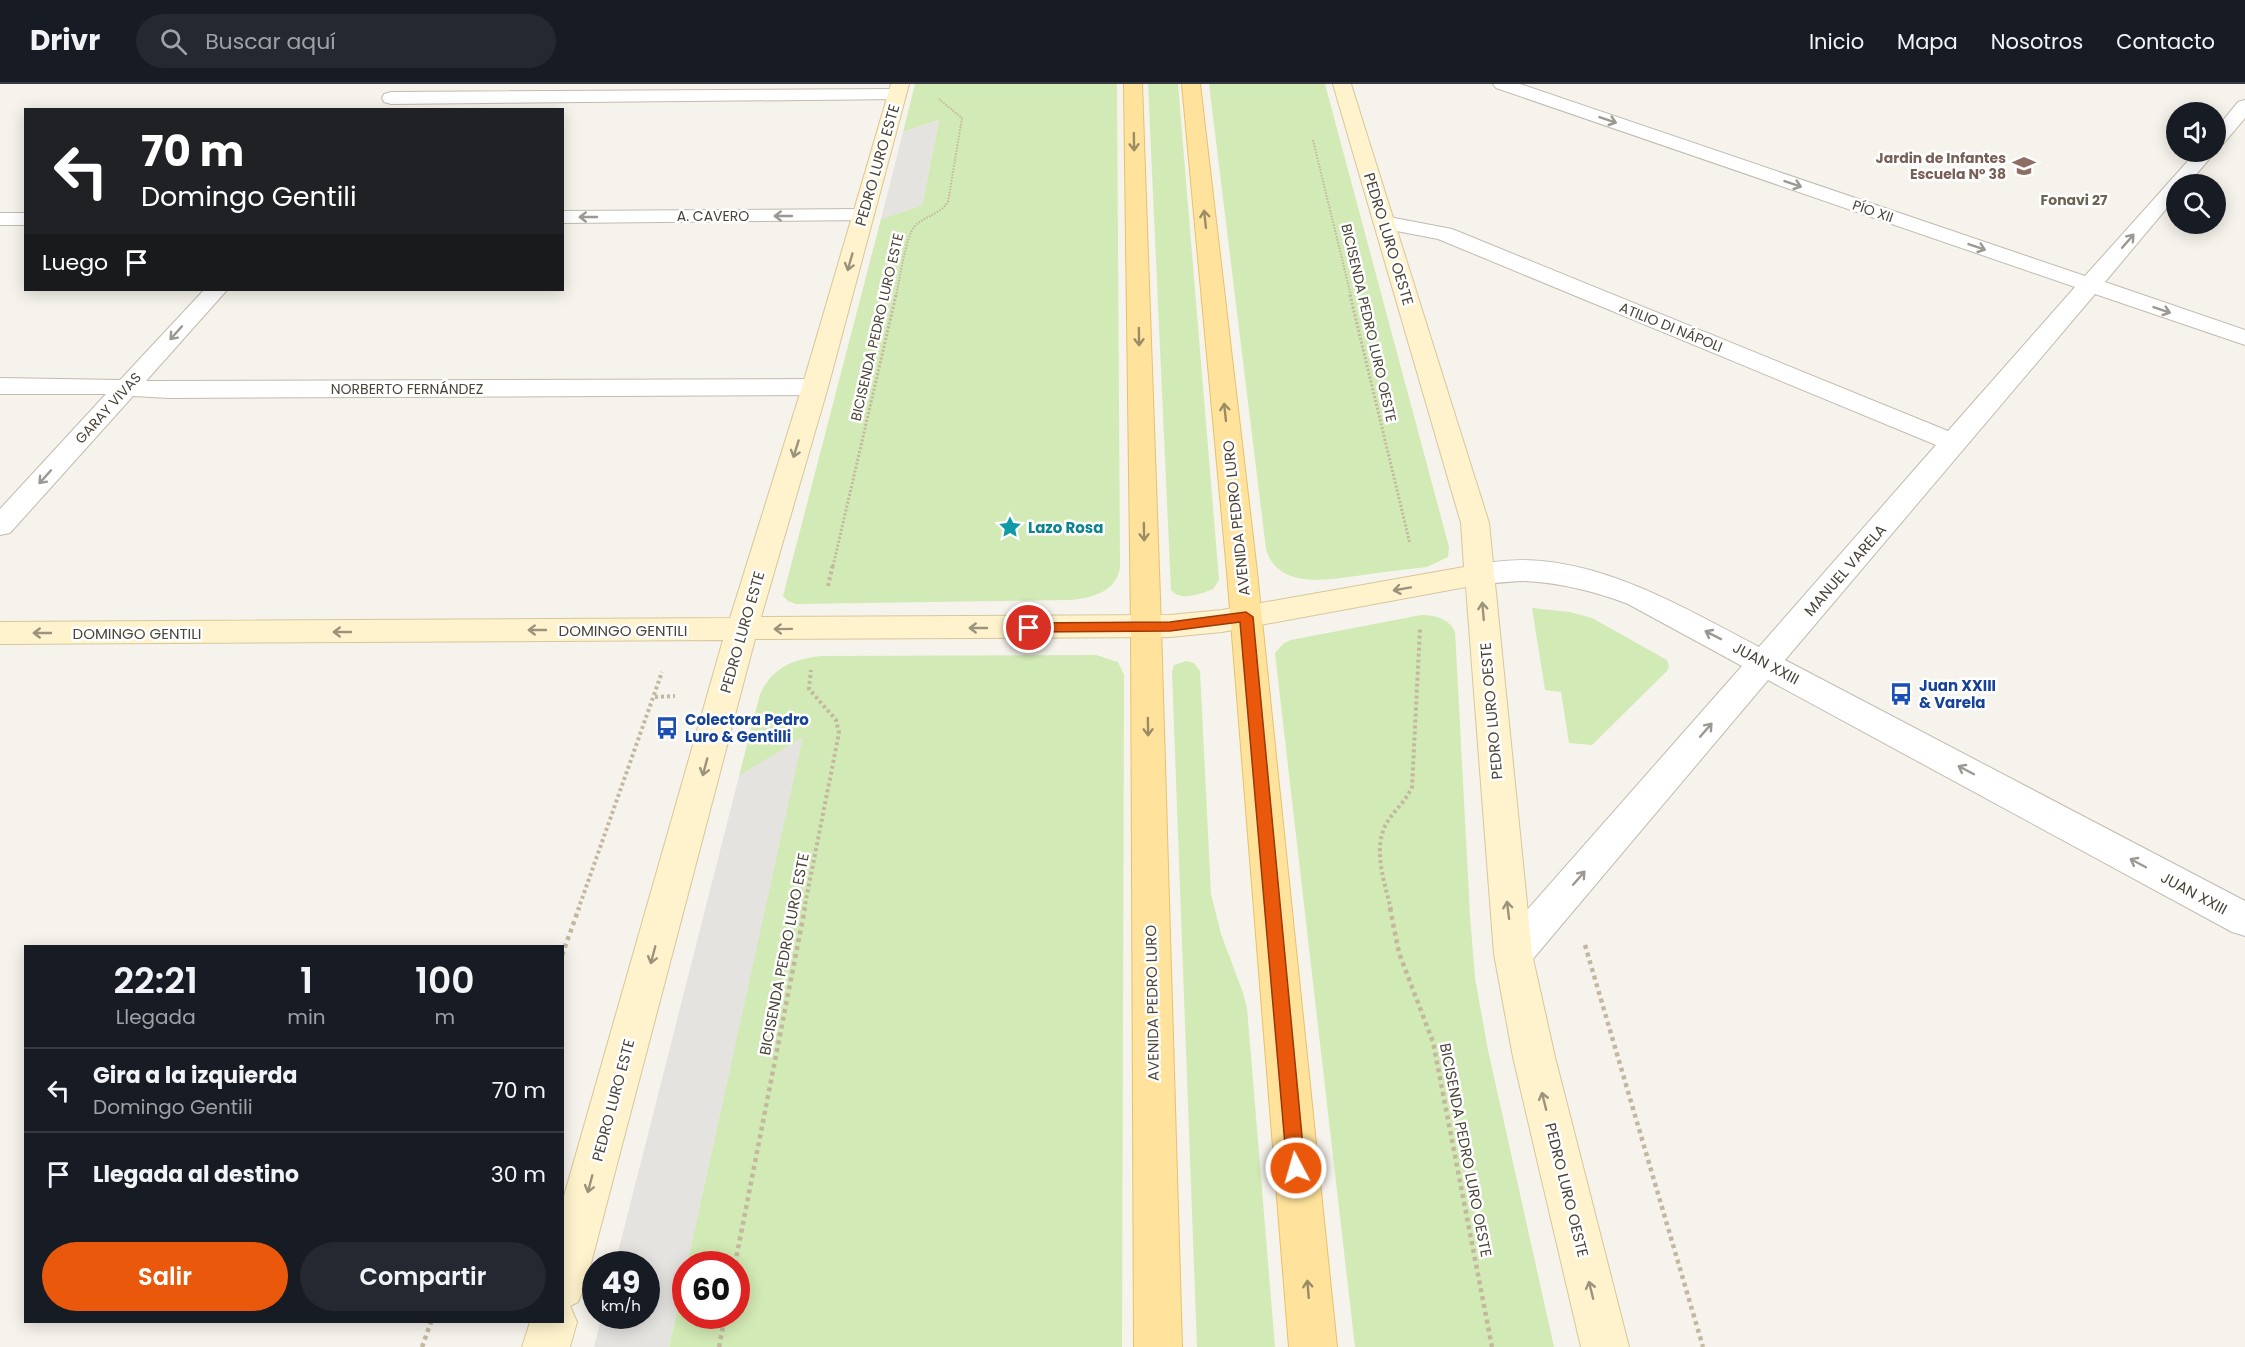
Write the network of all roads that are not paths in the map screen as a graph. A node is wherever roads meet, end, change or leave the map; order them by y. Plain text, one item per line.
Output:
1 (403, 84) edge
2 (1133, 84) edge
3 (1191, 84) edge
4 (1342, 84) edge
5 (1502, 84) edge
6 (898, 90) edge
7 (1573, 90) dead end
8 (1553, 101) junction
9 (385, 104) edge
10 (2245, 106) edge
11 (2226, 128) edge
12 (2197, 162) edge
13 (2187, 174) edge
14 (2166, 198) edge
15 (863, 215) junction
16 (564, 217) edge
17 (0, 219) edge
18 (24, 219) edge
19 (1384, 222) junction
20 (2090, 285) junction
21 (215, 291) edge
22 (2245, 338) edge
23 (0, 386) edge
24 (815, 387) junction
25 (126, 388) junction
26 (1954, 443) junction
27 (0, 526) edge
28 (1480, 574) junction
29 (1246, 617) junction
30 (1146, 627) junction
31 (742, 630) junction
32 (0, 633) edge
33 (1765, 662) junction
34 (2245, 920) edge
35 (1513, 954) junction
36 (564, 1279) edge
37 (553, 1323) edge
38 (546, 1347) edge
39 (1158, 1347) edge
40 (1313, 1347) edge
41 (1605, 1347) edge

1 - 9 street
2 -> 30 main road, AVENIDA PEDRO LURO
29 -> 3 main road, AVENIDA PEDRO LURO
4 - 19 street, PEDRO LURO OESTE
5 - 8 street, PÍO XII
6 - 9 street
6 - 15 street, PEDRO LURO ESTE
7 - 8 street
8 -> 20 street, PÍO XII
10 - 11 street
12 - 13 street, MANUEL VARELA
20 -> 14 street, MANUEL VARELA
15 -> 16 street, A. CAVERO
15 -> 24 street, PEDRO LURO ESTE
17 - 18 street
19 - 26 street, ATILIO DI NÁPOLI
19 - 28 street, PEDRO LURO OESTE
20 -> 22 street, PÍO XII
20 - 26 street, MANUEL VARELA
21 -> 25 street, GARAY VIVAS
23 - 25 street, NORBERTO FERNÁNDEZ
24 - 25 street, NORBERTO FERNÁNDEZ
24 -> 31 street, PEDRO LURO ESTE
25 -> 27 street, GARAY VIVAS
26 - 33 street, MANUEL VARELA
28 -> 29 street, JUAN XXIII
33 -> 28 street, JUAN XXIII
35 -> 28 street, PEDRO LURO OESTE
29 - 30 street, DOMINGO GENTILI
40 -> 29 main road, AVENIDA PEDRO LURO
30 -> 31 street, DOMINGO GENTILI
30 -> 39 main road, AVENIDA PEDRO LURO
31 -> 32 street, DOMINGO GENTILI
31 -> 36 street, PEDRO LURO ESTE
34 -> 33 street, JUAN XXIII
35 -> 33 street, MANUEL VARELA
41 -> 35 street, PEDRO LURO OESTE
37 - 38 street

